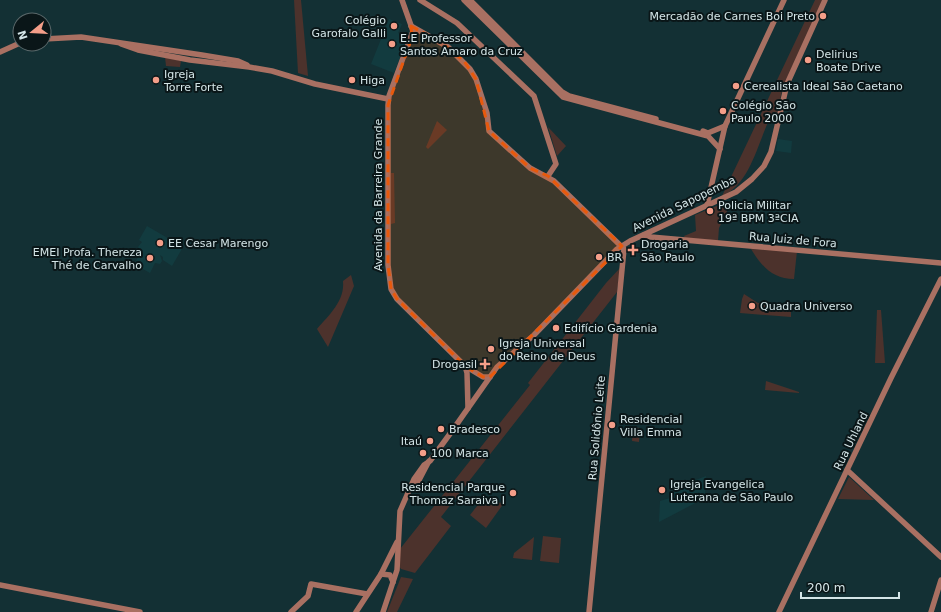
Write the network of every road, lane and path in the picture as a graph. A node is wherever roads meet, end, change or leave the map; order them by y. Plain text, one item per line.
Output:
1 (402, 0) edge
2 (420, 0) edge
3 (464, 0) edge
4 (470, 0) edge
5 (784, 0) edge
6 (825, 0) edge
7 (411, 26) junction
8 (52, 39) edge
9 (12, 47) edge
10 (0, 52) edge
11 (388, 99) junction
12 (725, 126) junction
13 (720, 149) junction
14 (548, 176) junction
15 (707, 205) junction
16 (644, 235) junction
17 (622, 246) junction
18 (941, 263) edge
19 (941, 279) edge
20 (464, 366) junction
21 (473, 371) junction
22 (468, 375) junction
23 (483, 377) junction
24 (490, 377) junction
25 (485, 383) junction
26 (468, 397) junction
27 (474, 399) junction
28 (468, 408) junction
29 (847, 470) junction
30 (397, 545) junction
31 (941, 557) edge
32 (381, 574) junction
33 (941, 580) edge
34 (393, 582) junction
35 (0, 586) edge
36 (367, 594) junction
37 (140, 612) edge
38 (291, 612) edge
39 (356, 612) edge
40 (383, 612) edge
41 (590, 612) edge
42 (779, 612) edge
43 (931, 612) edge

1 - 7 main road, Avenida da Barreira Grande
2 - 14 main road
3 - 13 main road
4 - 12 main road
5 - 12 main road
6 - 15 main road, Avenida Sapopemba
7 - 11 main road, Avenida da Barreira Grande
7 - 14 main road
8 - 11 main road
9 - 10 main road
11 - 20 main road, Avenida da Barreira Grande
12 - 13 main road
13 - 15 main road
14 - 17 main road
15 - 16 main road, Avenida Sapopemba
16 - 17 main road, Avenida Sapopemba
16 - 18 main road, Rua Juiz de Fora
17 - 24 main road, Avenida Sapopemba
17 - 41 main road, Rua Solidônio Leite
19 - 29 main road, Rua Uhland
20 - 21 main road, Avenida da Barreira Grande
20 - 22 main road, Avenida da Barreira Grande
21 - 22 main road
21 - 23 main road, Avenida da Barreira Grande
22 - 26 main road, Avenida da Barreira Grande
23 - 24 main road
23 - 25 main road
24 - 25 main road, Avenida Sapopemba
25 - 27 main road, Avenida Sapopemba
26 - 27 main road
26 - 28 main road, Avenida da Barreira Grande
27 - 28 main road, Avenida Sapopemba
28 - 30 main road, Avenida Sapopemba
29 - 31 main road
29 - 42 main road, Rua Uhland
30 - 32 main road
30 - 34 main road, Avenida Sapopemba
32 - 34 main road
32 - 36 main road
33 - 43 main road
34 - 40 main road, Avenida Sapopemba
35 - 37 main road
36 - 38 main road
36 - 39 main road

